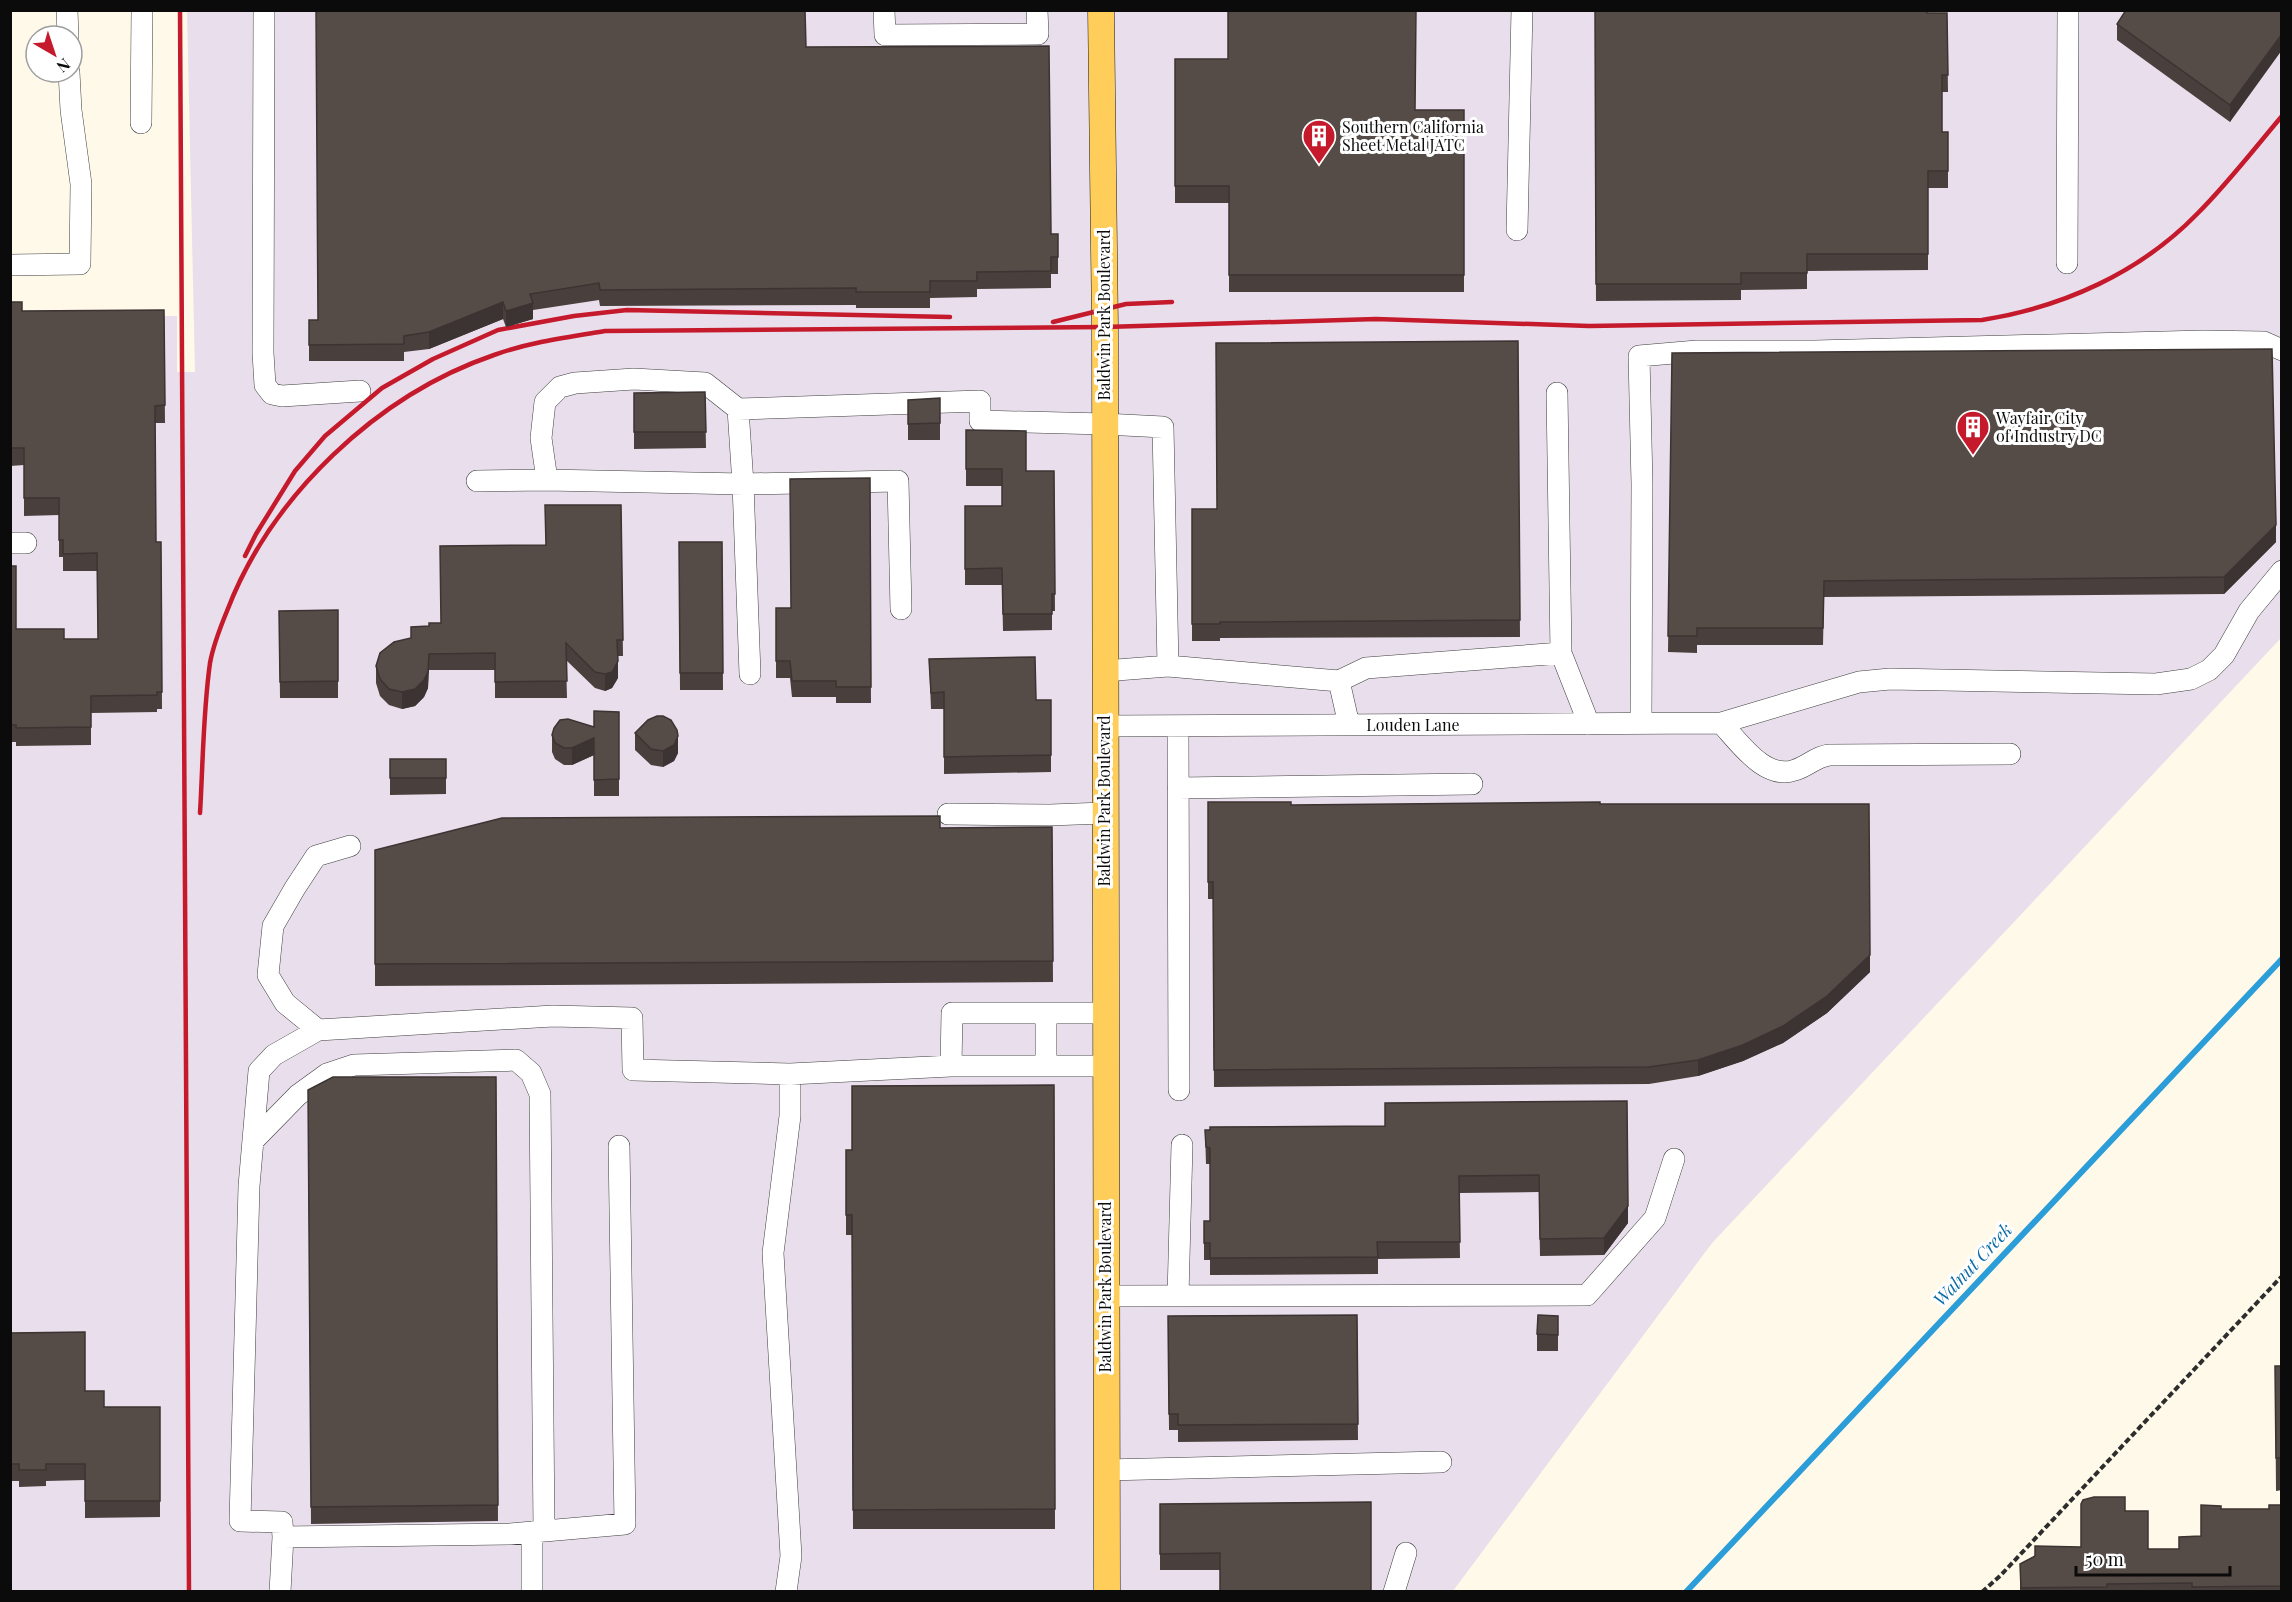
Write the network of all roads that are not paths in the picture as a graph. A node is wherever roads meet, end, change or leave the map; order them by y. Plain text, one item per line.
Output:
1 (142, 10) edge
2 (264, 10) edge
3 (884, 10) edge
4 (1037, 10) edge
5 (1101, 10) edge
6 (1522, 10) edge
7 (2068, 10) edge
8 (70, 84) edge
9 (141, 123) dead end
10 (1517, 230) dead end
11 (2067, 263) dead end
12 (10, 265) edge
13 (2282, 350) edge
14 (360, 391) dead end
15 (1557, 393) dead end
16 (738, 409) junction
17 (1104, 424) junction
18 (547, 480) junction
19 (477, 481) dead end
20 (743, 484) junction
21 (2282, 571) edge
22 (901, 609) dead end
23 (1561, 653) junction
24 (1168, 666) junction
25 (1104, 671) junction
26 (750, 674) dead end
27 (1339, 681) junction
28 (1641, 723) junction
29 (1721, 723) junction
30 (1589, 724) junction
31 (1349, 725) junction
32 (1104, 726) junction
33 (1178, 726) junction
34 (2010, 754) dead end
35 (1472, 784) dead end
36 (1178, 788) junction
37 (1104, 813) junction
38 (948, 814) dead end
39 (350, 846) dead end
40 (1046, 1013) junction
41 (1105, 1013) junction
42 (318, 1030) junction
43 (1046, 1065) junction
44 (951, 1066) junction
45 (1105, 1066) junction
46 (790, 1074) junction
47 (1179, 1090) dead end
48 (253, 1141) junction
49 (1182, 1145) dead end
50 (619, 1146) dead end
51 (1674, 1159) dead end
52 (1106, 1296) junction
53 (1178, 1296) junction
54 (1441, 1462) dead end
55 (1106, 1470) junction
56 (538, 1531) junction
57 (283, 1537) junction
58 (1406, 1552) dead end
59 (280, 1592) edge
60 (531, 1592) edge
61 (786, 1592) edge
62 (1107, 1592) edge
63 (1394, 1592) edge

1 - 9 street
2 - 14 street
3 - 4 street
5 - 17 main road, Baldwin Park Boulevard
6 - 10 street
7 - 11 street
8 - 12 street
13 - 28 street
15 - 23 street
16 - 17 street
16 - 18 street
16 - 20 street
17 - 24 street
17 - 25 main road, Baldwin Park Boulevard
18 - 19 street
18 - 20 street
20 - 22 street
20 - 26 street
21 - 29 street, Louden Lane
23 - 27 street
23 - 30 street
24 - 25 street
24 - 27 street
25 - 32 main road, Baldwin Park Boulevard
27 - 31 street
28 - 29 street, Louden Lane
28 - 30 street, Louden Lane
29 - 34 street
30 - 31 street, Louden Lane
31 - 33 street, Louden Lane
32 - 33 street, Louden Lane
32 - 37 main road, Baldwin Park Boulevard
33 - 36 street
35 - 36 street
36 - 47 street
37 - 38 street
37 - 41 main road, Baldwin Park Boulevard
39 - 42 street
40 - 41 street
40 - 43 street
40 - 44 street
41 - 45 main road, Baldwin Park Boulevard
42 - 46 street
42 - 48 street
43 - 44 street
43 - 45 street
44 - 46 street
45 - 52 main road, Baldwin Park Boulevard
46 - 61 street
48 - 56 street
48 - 57 street
49 - 53 street
50 - 56 street
51 - 53 street
52 - 53 street
52 - 55 main road, Baldwin Park Boulevard
54 - 55 street
55 - 62 main road, Baldwin Park Boulevard
56 - 57 street
56 - 60 street
57 - 59 street
58 - 63 street

